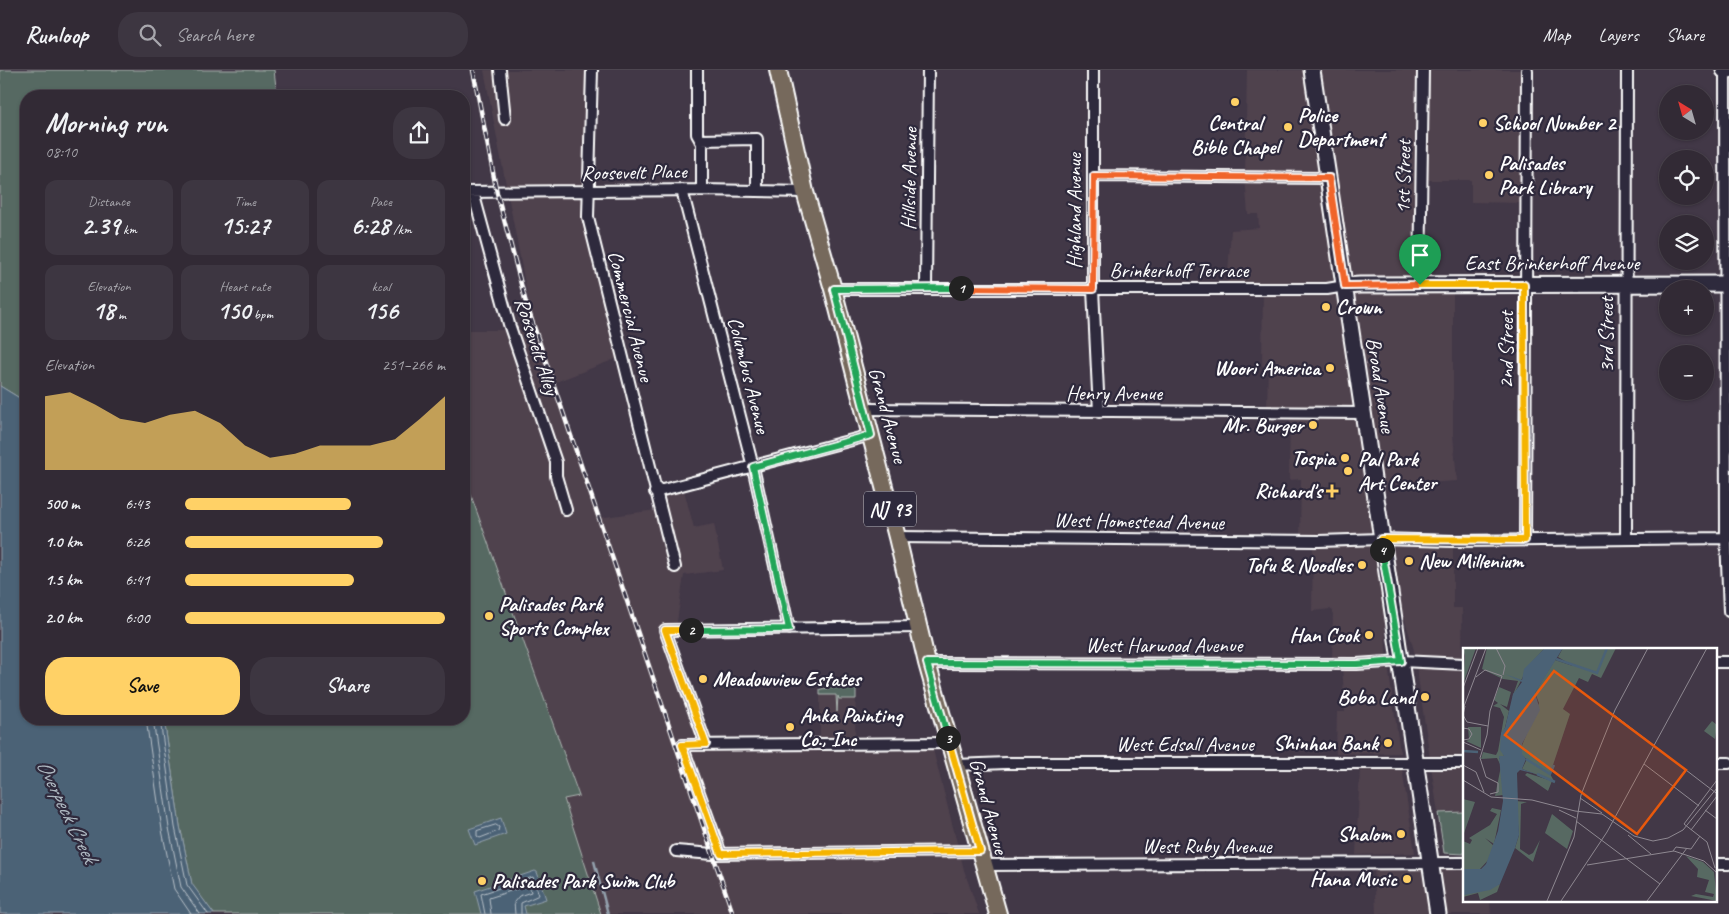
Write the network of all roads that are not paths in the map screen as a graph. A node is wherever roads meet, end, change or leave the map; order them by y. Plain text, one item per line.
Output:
1 (500, 70) edge
2 (592, 70) edge
3 (697, 70) edge
4 (778, 70) edge
5 (928, 70) edge
6 (1093, 70) edge
7 (1312, 70) edge
8 (1423, 70) edge
9 (1527, 70) edge
10 (1627, 70) edge
11 (1726, 70) edge
12 (505, 119) dead end
13 (700, 140) junction
14 (1094, 176) junction
15 (1329, 178) junction
16 (682, 190) junction
17 (702, 190) junction
18 (587, 191) junction
19 (757, 191) junction
20 (470, 192) edge
21 (805, 192) junction
22 (470, 198) edge
23 (1625, 284) junction
24 (1728, 284) edge
25 (1420, 285) junction
26 (1524, 285) junction
27 (1345, 286) junction
28 (926, 288) junction
29 (834, 289) junction
30 (1093, 289) junction
31 (864, 409) junction
32 (1099, 412) junction
33 (1364, 413) junction
34 (871, 435) junction
35 (753, 467) junction
36 (655, 492) junction
37 (566, 510) dead end
38 (898, 537) junction
39 (1728, 538) edge
40 (1381, 539) junction
41 (1626, 539) junction
42 (1525, 540) junction
43 (675, 567) dead end
44 (1729, 610) edge
45 (920, 627) junction
46 (789, 629) junction
47 (1401, 661) junction
48 (1716, 662) edge
49 (1729, 662) edge
50 (927, 663) junction
51 (1463, 664) edge
52 (949, 743) junction
53 (706, 744) junction
54 (1414, 763) junction
55 (1463, 763) edge
56 (1716, 763) edge
57 (1729, 763) edge
58 (956, 765) junction
59 (676, 851) dead end
60 (721, 854) junction
61 (982, 858) junction
62 (1430, 863) junction
63 (1463, 863) edge
64 (1716, 864) edge
65 (1729, 864) edge
66 (998, 914) edge
67 (1438, 914) edge

1 - 12 street
2 - 18 street, Commercial Avenue
3 - 13 street
4 - 21 main road, Grand Avenue / NJ 93
5 - 28 street, Hillside Avenue
6 - 14 street, Highland Avenue
7 - 15 main road, Broad Avenue
8 - 25 street, 1st Street
9 - 26 street, 2nd Street
10 - 23 street, 3rd Street
11 - 24 street
13 - 17 street
13 - 19 street
14 - 15 street
14 - 30 street, Highland Avenue
15 - 27 main road, Broad Avenue
16 - 17 street, Roosevelt Place
16 - 18 street, Roosevelt Place
16 - 35 street, Columbus Avenue
17 - 19 street, Roosevelt Place
18 - 20 street, Roosevelt Place
18 - 36 street, Commercial Avenue
19 - 21 street, Roosevelt Place
21 - 29 main road, Grand Avenue / NJ 93
22 - 37 street, Roosevelt Alley
23 - 24 main road, East Brinkerhoff Avenue
23 - 26 main road, East Brinkerhoff Avenue
23 - 41 street, 3rd Street
24 - 39 street
25 - 26 main road, East Brinkerhoff Avenue
25 - 27 main road, East Brinkerhoff Avenue
26 - 42 street, 2nd Street
27 - 30 street, Brinkerhoff Terrace
27 - 33 main road, Broad Avenue
28 - 29 street, Brinkerhoff Terrace
28 - 30 street, Brinkerhoff Terrace
29 - 31 main road, Grand Avenue / NJ 93
30 - 32 street, Highland Avenue
31 - 32 street, Henry Avenue
31 - 34 main road, Grand Avenue / NJ 93
32 - 33 street, Henry Avenue
33 - 40 main road, Broad Avenue
34 - 35 street
34 - 38 main road, Grand Avenue / NJ 93
35 - 36 street
35 - 46 street, Columbus Avenue
36 - 43 street, Commercial Avenue
38 - 40 street, West Homestead Avenue
38 - 45 main road, Grand Avenue / NJ 93
39 - 41 street, West Homestead Avenue
39 - 44 street
40 - 42 street, West Homestead Avenue
40 - 47 main road, Broad Avenue
41 - 42 street, West Homestead Avenue
45 - 46 street
45 - 50 main road, Grand Avenue / NJ 93
46 - 53 street
47 - 50 street, West Harwood Avenue
47 - 51 street, West Harwood Avenue
47 - 54 main road, Broad Avenue
48 - 49 street
50 - 52 main road, Grand Avenue / NJ 93
52 - 53 street
52 - 58 main road, Grand Avenue / NJ 93
53 - 60 street
54 - 55 street, West Edsall Avenue
54 - 58 street, West Edsall Avenue
54 - 62 main road, Broad Avenue
56 - 57 street
58 - 61 main road, Grand Avenue / NJ 93
59 - 60 street, West Ruby Avenue
60 - 61 street, West Ruby Avenue
61 - 62 street, West Ruby Avenue
61 - 66 main road, Grand Avenue / NJ 93
62 - 63 street, West Ruby Avenue
62 - 67 main road, Broad Avenue
64 - 65 street

